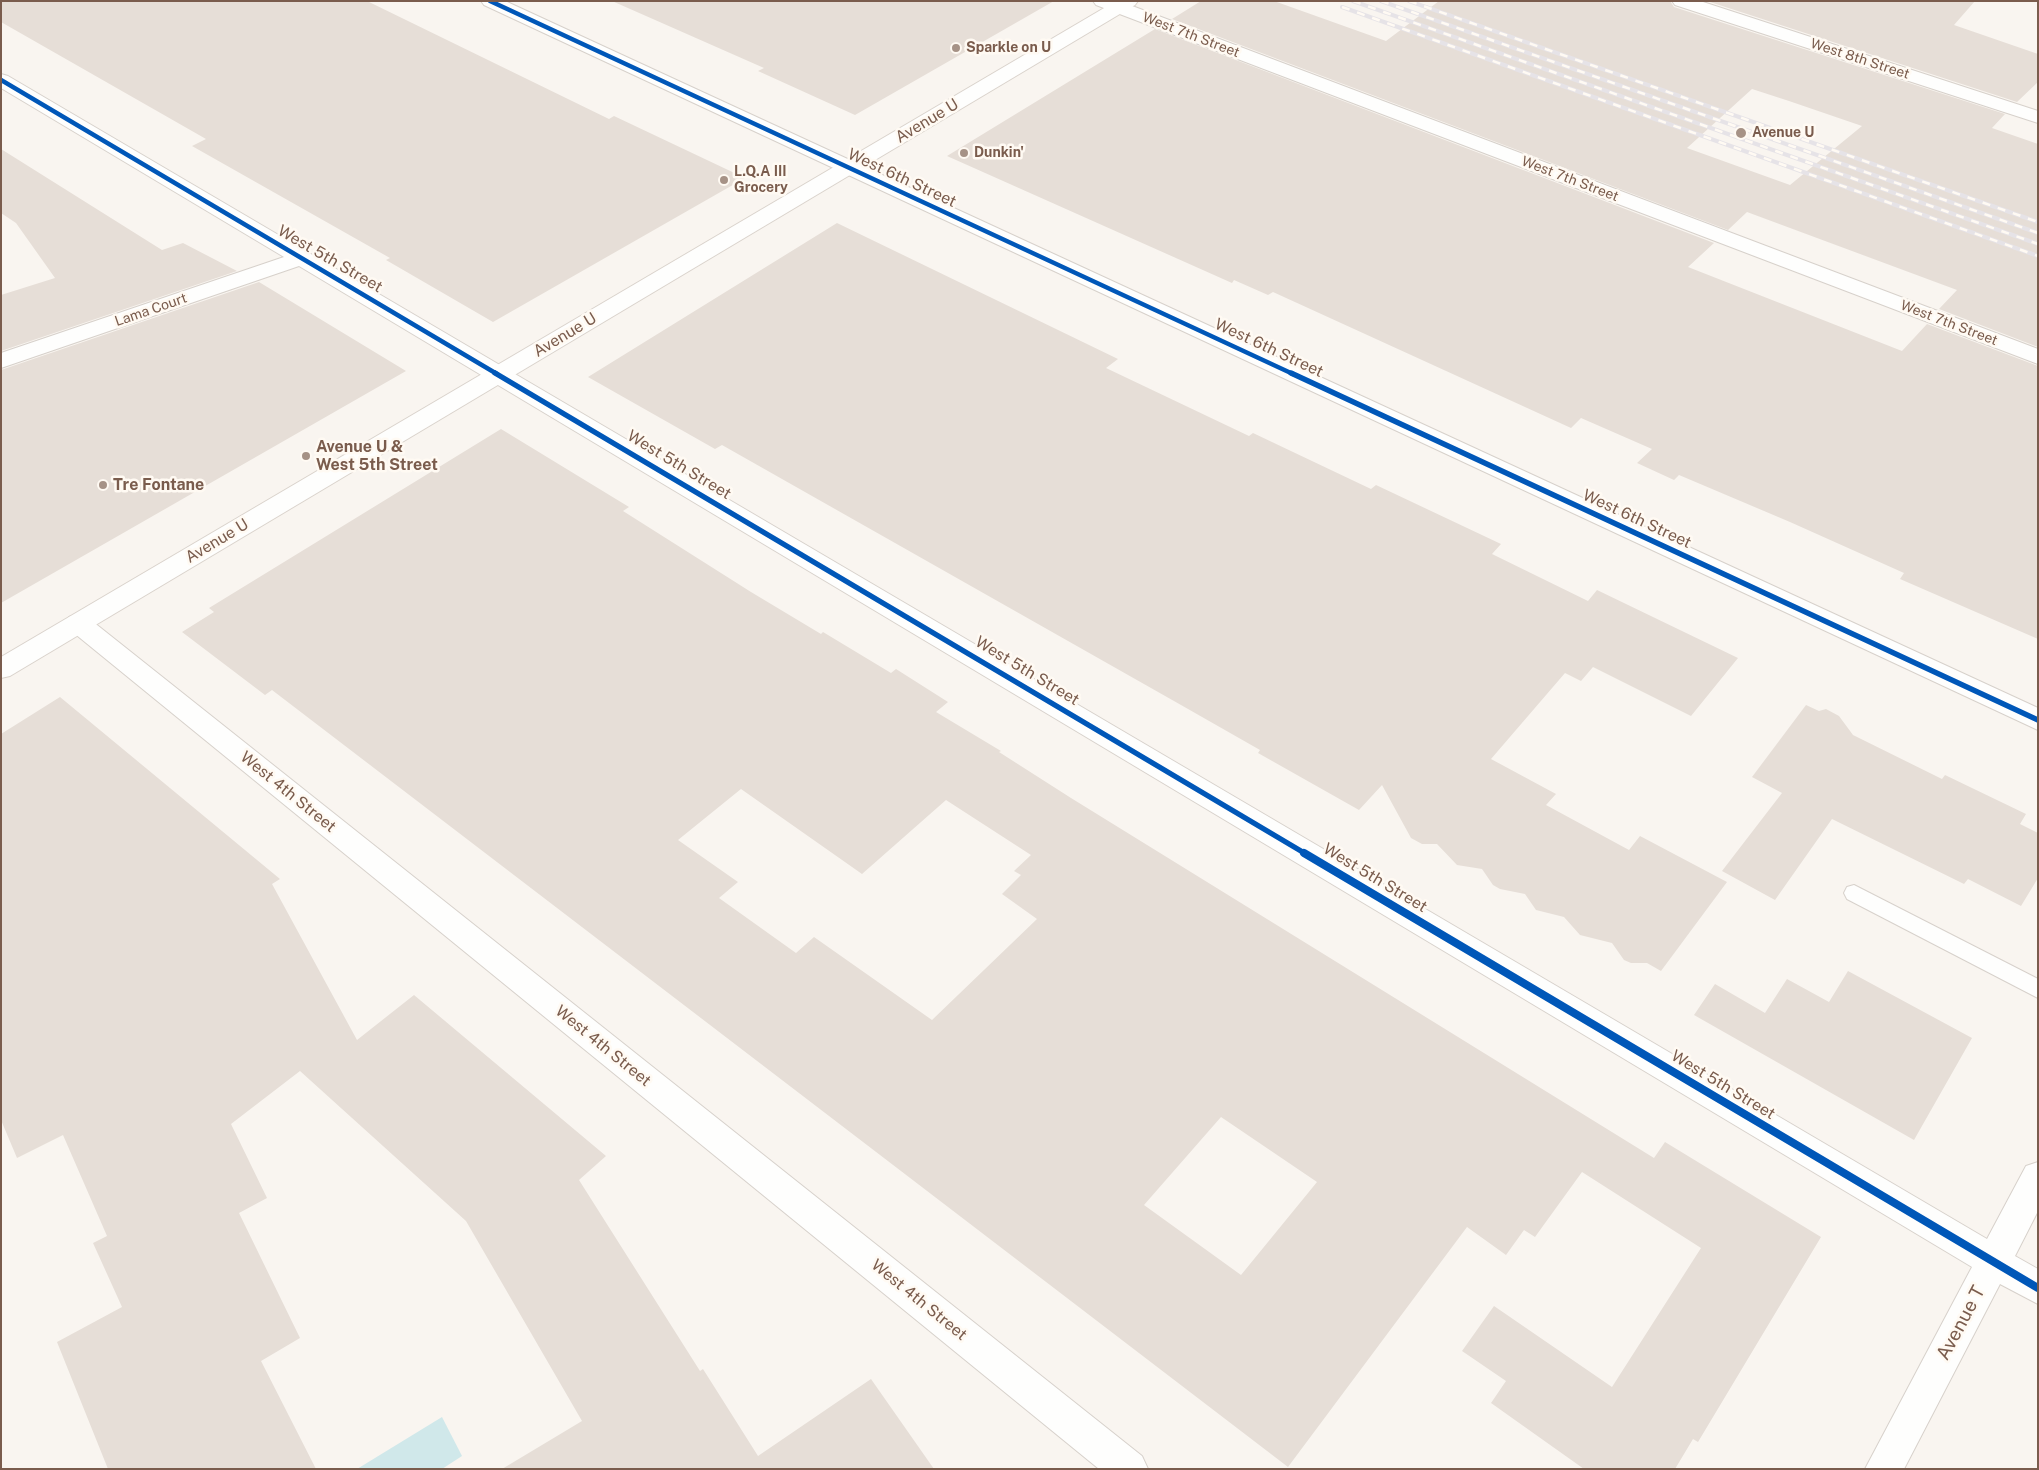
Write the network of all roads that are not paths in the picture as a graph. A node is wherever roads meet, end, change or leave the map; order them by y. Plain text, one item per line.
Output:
1 (490, 1) edge
2 (1681, 1) edge
3 (1117, 3) edge
4 (1, 80) edge
5 (2038, 117) edge
6 (848, 168) junction
7 (300, 258) junction
8 (2038, 357) edge
9 (1, 361) edge
10 (499, 374) junction
11 (78, 623) junction
12 (1, 669) edge
13 (2038, 720) edge
14 (1854, 893) dead end
15 (2038, 988) edge
16 (2038, 1177) edge
17 (1993, 1261) junction
18 (2038, 1288) edge
19 (1129, 1469) edge
20 (1884, 1469) edge

1 - 6 street, West 6th Street
2 - 5 street, West 8th Street
3 - 6 street, Avenue U
3 - 8 street, West 7th Street
4 - 7 street, West 5th Street
6 - 10 street, Avenue U
6 - 13 street, West 6th Street
7 - 9 street, Lama Court
7 - 10 street, West 5th Street
10 - 11 street, Avenue U
10 - 17 street, West 5th Street
11 - 12 street, Avenue U
11 - 19 street, West 4th Street
14 - 15 lane
16 - 17 street, Avenue T
17 - 18 street, West 5th Street
17 - 20 street, Avenue T

